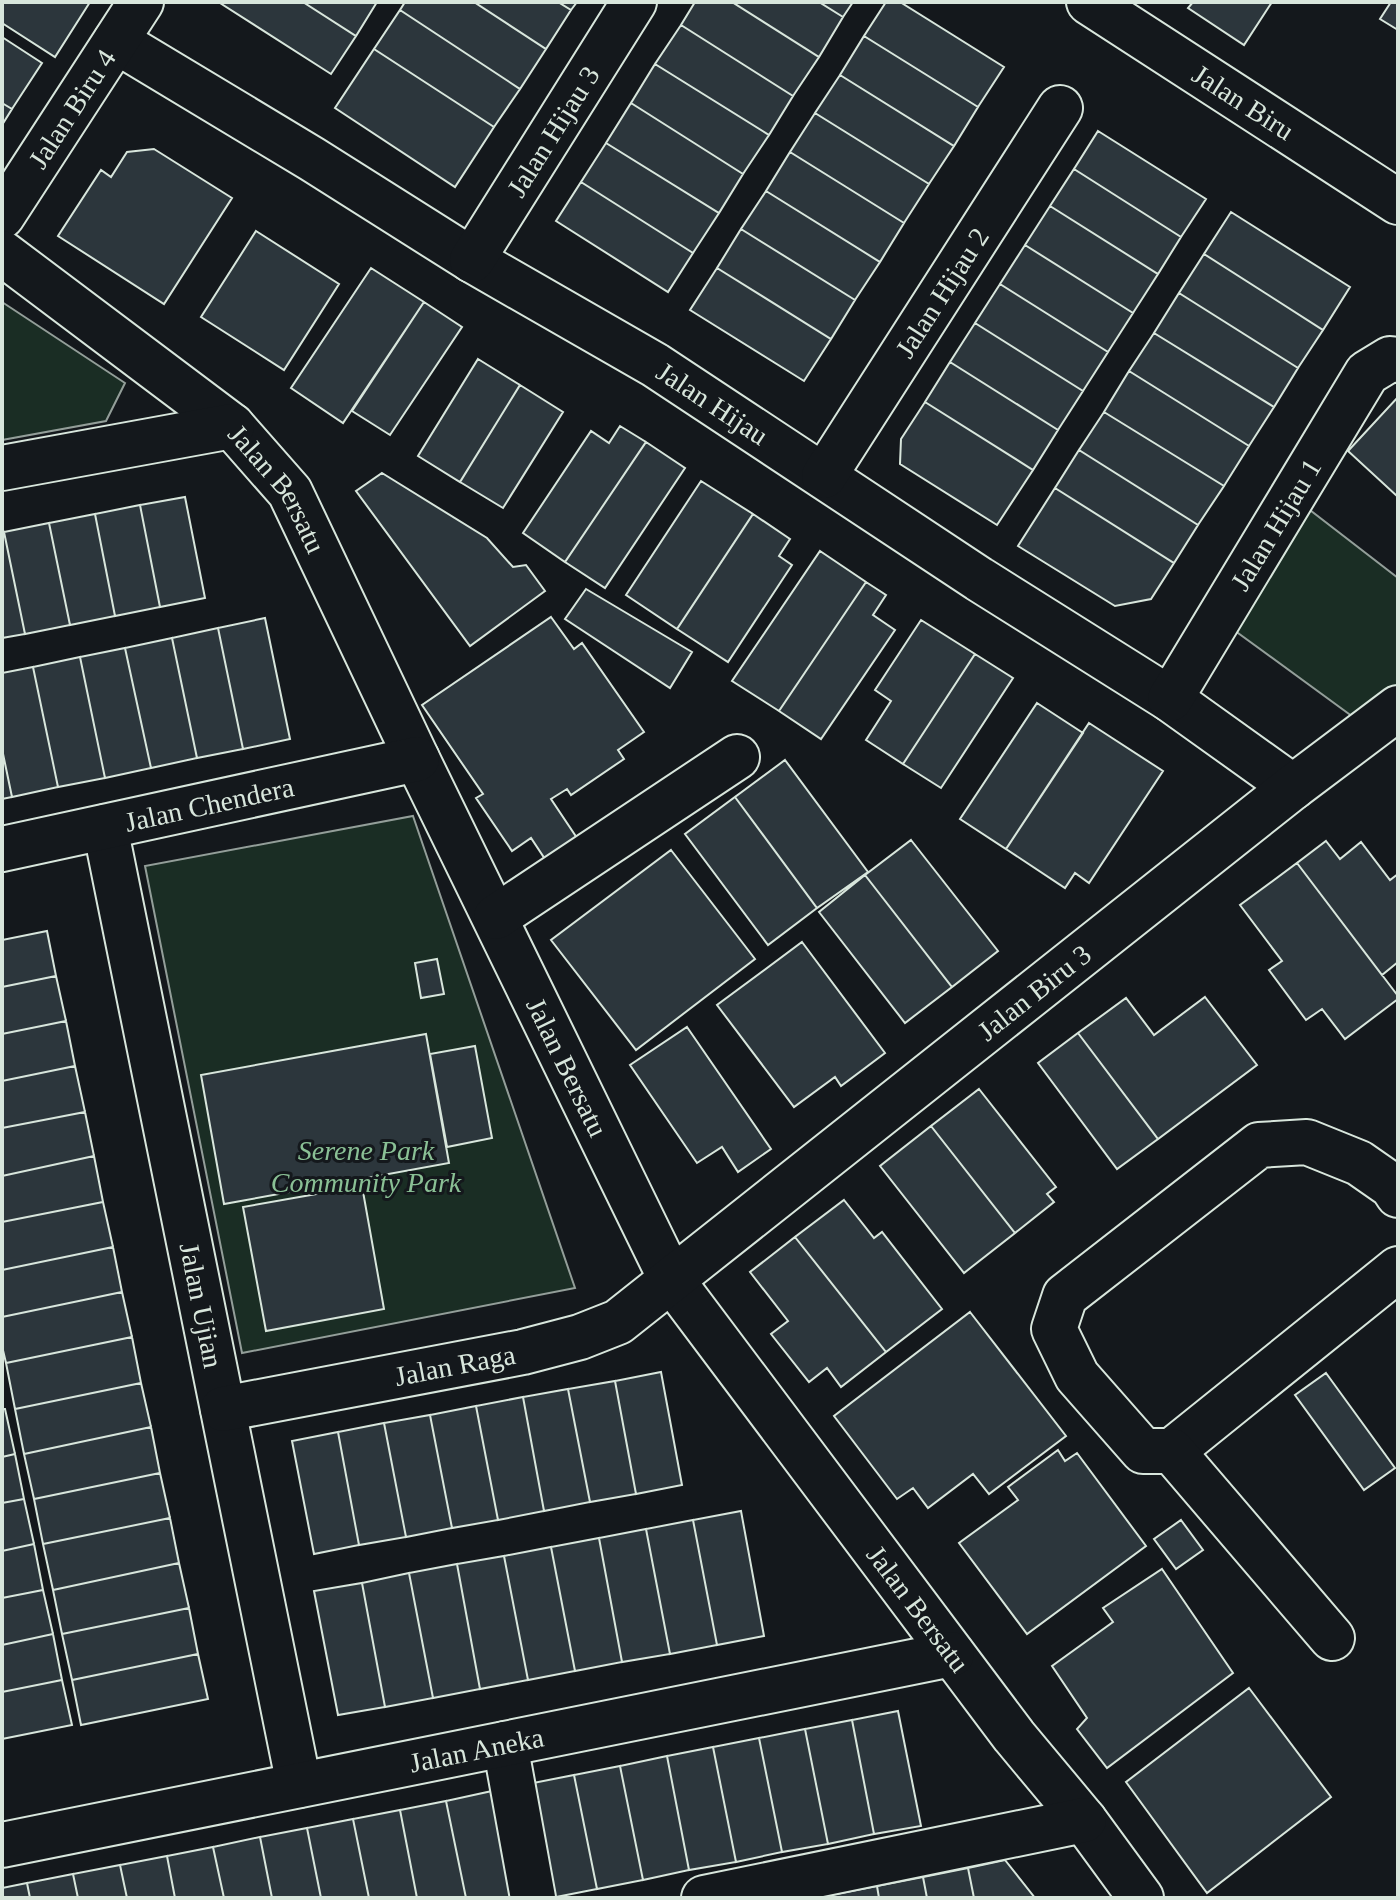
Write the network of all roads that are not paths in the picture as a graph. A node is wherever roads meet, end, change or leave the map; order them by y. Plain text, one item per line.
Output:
1 (141, 2) edge
2 (634, 2) edge
3 (1089, 2) edge
4 (116, 41) junction
5 (1060, 108) dead end
6 (1398, 202) edge
7 (2, 216) edge
8 (2, 253) edge
9 (472, 260) junction
10 (1394, 360) edge
11 (232, 426) junction
12 (2, 468) edge
13 (824, 476) junction
14 (1170, 699) junction
15 (1398, 708) edge
16 (737, 757) dead end
17 (417, 759) junction
18 (1293, 787) junction
19 (105, 827) junction
20 (2, 849) edge
21 (496, 917) junction
22 (1398, 1195) edge
23 (1398, 1269) edge
24 (671, 1279) junction
25 (223, 1409) junction
26 (1172, 1451) junction
27 (1332, 1638) dead end
28 (952, 1654) junction
29 (505, 1744) junction
30 (299, 1785) junction
31 (1084, 1820) junction
32 (2, 1845) edge
33 (533, 1898) edge
34 (704, 1898) edge
35 (1141, 1898) edge

1 - 4 street, Jalan Biru 4
2 - 9 street, Jalan Hijau 3
3 - 6 street, Jalan Biru
4 - 7 street, Jalan Biru 4
4 - 9 street, Jalan Hijau
5 - 13 street, Jalan Hijau 2
8 - 11 street, Jalan Bersatu
9 - 13 street, Jalan Hijau
10 - 14 street, Jalan Hijau 1
11 - 12 street
11 - 17 street, Jalan Bersatu
13 - 14 street, Jalan Hijau
14 - 18 street, Jalan Hijau
15 - 18 street, Jalan Biru 3
16 - 21 street
17 - 19 street, Jalan Chendera
17 - 21 street, Jalan Bersatu
18 - 24 street, Jalan Biru 3
19 - 20 street, Jalan Chendera
19 - 25 street, Jalan Ujian
21 - 24 street, Jalan Bersatu
22 - 26 street
23 - 26 street
24 - 25 street, Jalan Raga
24 - 28 street, Jalan Bersatu
25 - 30 street, Jalan Ujian
26 - 27 street
28 - 29 street, Jalan Aneka
28 - 31 street, Jalan Bersatu
29 - 30 street, Jalan Aneka
29 - 33 street
30 - 32 street, Jalan Aneka
31 - 34 street
31 - 35 street, Jalan Bersatu

